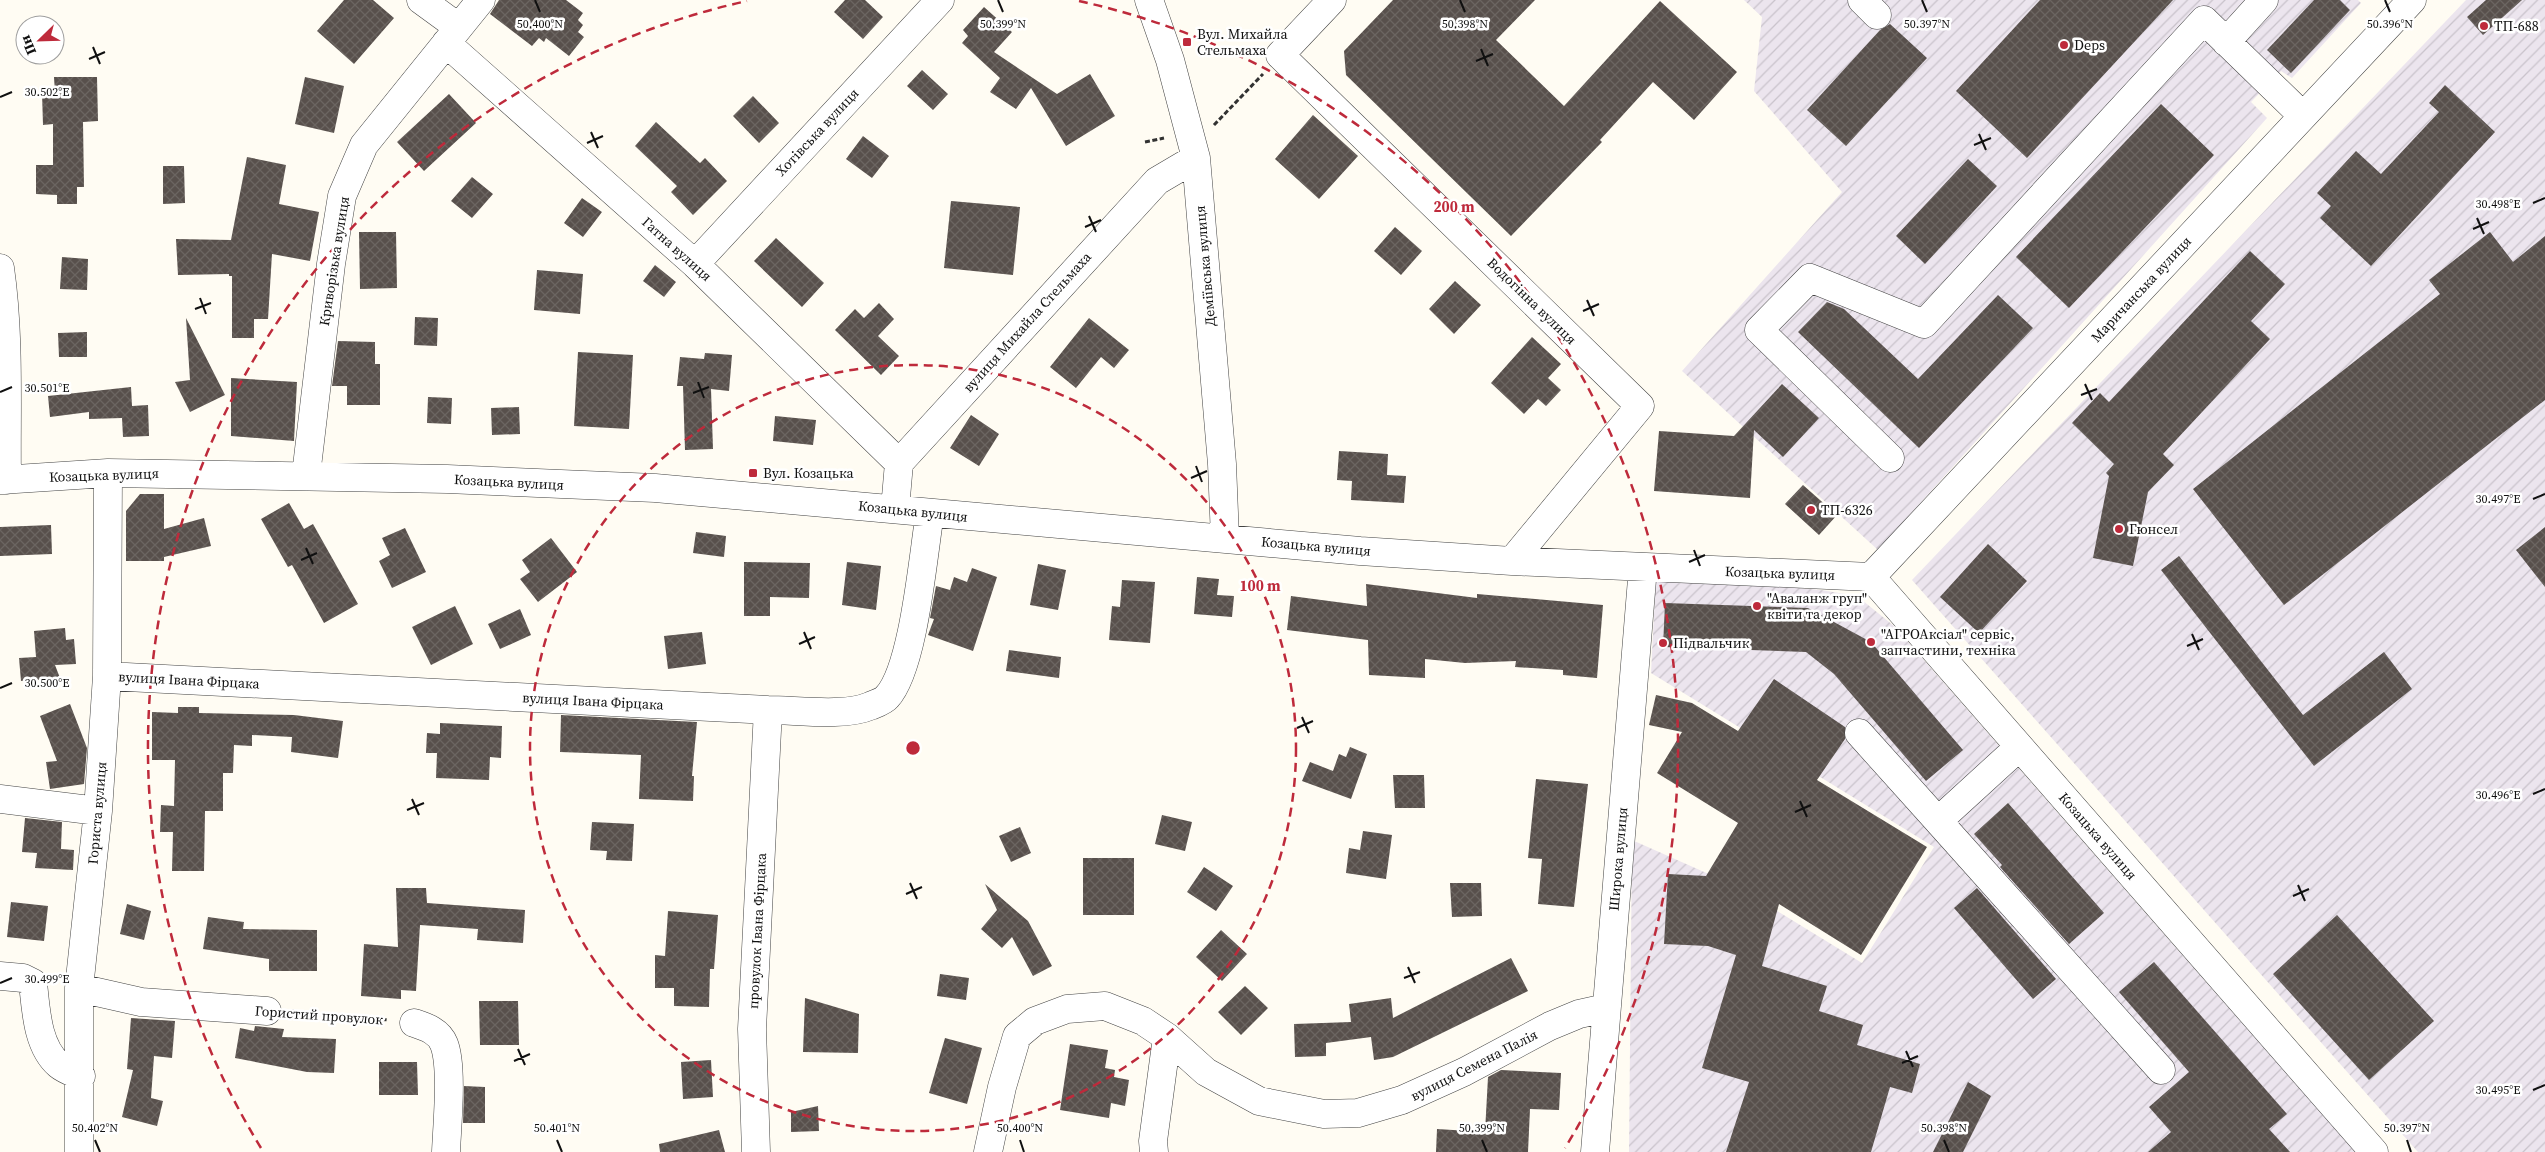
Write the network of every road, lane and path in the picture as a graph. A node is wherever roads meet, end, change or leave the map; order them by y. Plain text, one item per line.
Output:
1 (421, 0) edge
2 (481, 0) edge
3 (940, 0) edge
4 (1149, 0) edge
5 (1332, 0) edge
6 (2264, 0) edge
7 (2412, 0) edge
8 (452, 35) junction
9 (2226, 42) junction
10 (1280, 55) junction
11 (2303, 116) junction
12 (1217, 124) dead end
13 (1196, 158) junction
14 (695, 264) junction
15 (0, 268) edge
16 (3, 366) edge
17 (1890, 458) dead end
18 (899, 463) junction
19 (108, 472) junction
20 (306, 475) junction
21 (4, 480) edge
22 (895, 509) junction
23 (930, 514) junction
24 (1225, 538) junction
25 (1512, 561) junction
26 (1644, 567) junction
27 (1871, 577) junction
28 (108, 676) junction
29 (768, 710) junction
30 (1860, 733) dead end
31 (2020, 747) junction
32 (0, 799) edge
33 (98, 811) junction
34 (1938, 820) junction
35 (0, 976) edge
36 (79, 988) junction
37 (1606, 1008) junction
38 (267, 1011) joint
39 (414, 1023) joint
40 (1167, 1037) junction
41 (2161, 1070) dead end
42 (80, 1076) junction
43 (80, 1152) edge
44 (446, 1152) edge
45 (756, 1152) edge
46 (988, 1152) edge
47 (1154, 1152) edge
48 (1595, 1152) edge
49 (2374, 1152) edge

1 - 8 street, Гатна вулиця
2 - 8 street, Криворізька вулиця
3 - 14 street, Хотівська вулиця
4 - 13 street, Деміївська вулиця
5 - 10 street
6 - 9 street
7 - 11 street, Маричанська вулиця
8 - 14 street, Гатна вулиця
8 - 20 street, Криворізька вулиця
9 - 11 street
9 - 17 street
10 - 12 path
10 - 25 street, Водогінна вулиця
11 - 27 street, Маричанська вулиця
13 - 18 street, вулиця Михайла Стельмаха
13 - 24 street, Деміївська вулиця
14 - 18 street, Гатна вулиця
15 - 16 street
16 - 21 street
18 - 22 street
19 - 20 street, Козацька вулиця
19 - 21 street, Козацька вулиця
19 - 28 street, Гориста вулиця
20 - 22 street, Козацька вулиця
22 - 23 street, Козацька вулиця
23 - 24 street, Козацька вулиця
23 - 29 street, вулиця Івана Фірцака
24 - 25 street, Козацька вулиця
25 - 26 street, Козацька вулиця
26 - 27 street, Козацька вулиця
26 - 37 street, Широка вулиця
27 - 31 street, Козацька вулиця
28 - 29 street, вулиця Івана Фірцака
28 - 33 street, Гориста вулиця
29 - 45 street, провулок Івана Фірцака
30 - 34 street
31 - 34 street
31 - 49 street, Козацька вулиця
32 - 33 street
33 - 36 street, Гориста вулиця
34 - 41 street
35 - 42 street
36 - 38 street, Гористий провулок
36 - 42 street, Гориста вулиця
37 - 40 street, вулиця Семена Палія
37 - 48 street, Широка вулиця
38 - 39 path, Гористий провулок
39 - 44 street
40 - 46 street, вулиця Семена Палія
40 - 47 street
42 - 43 street, Гориста вулиця

